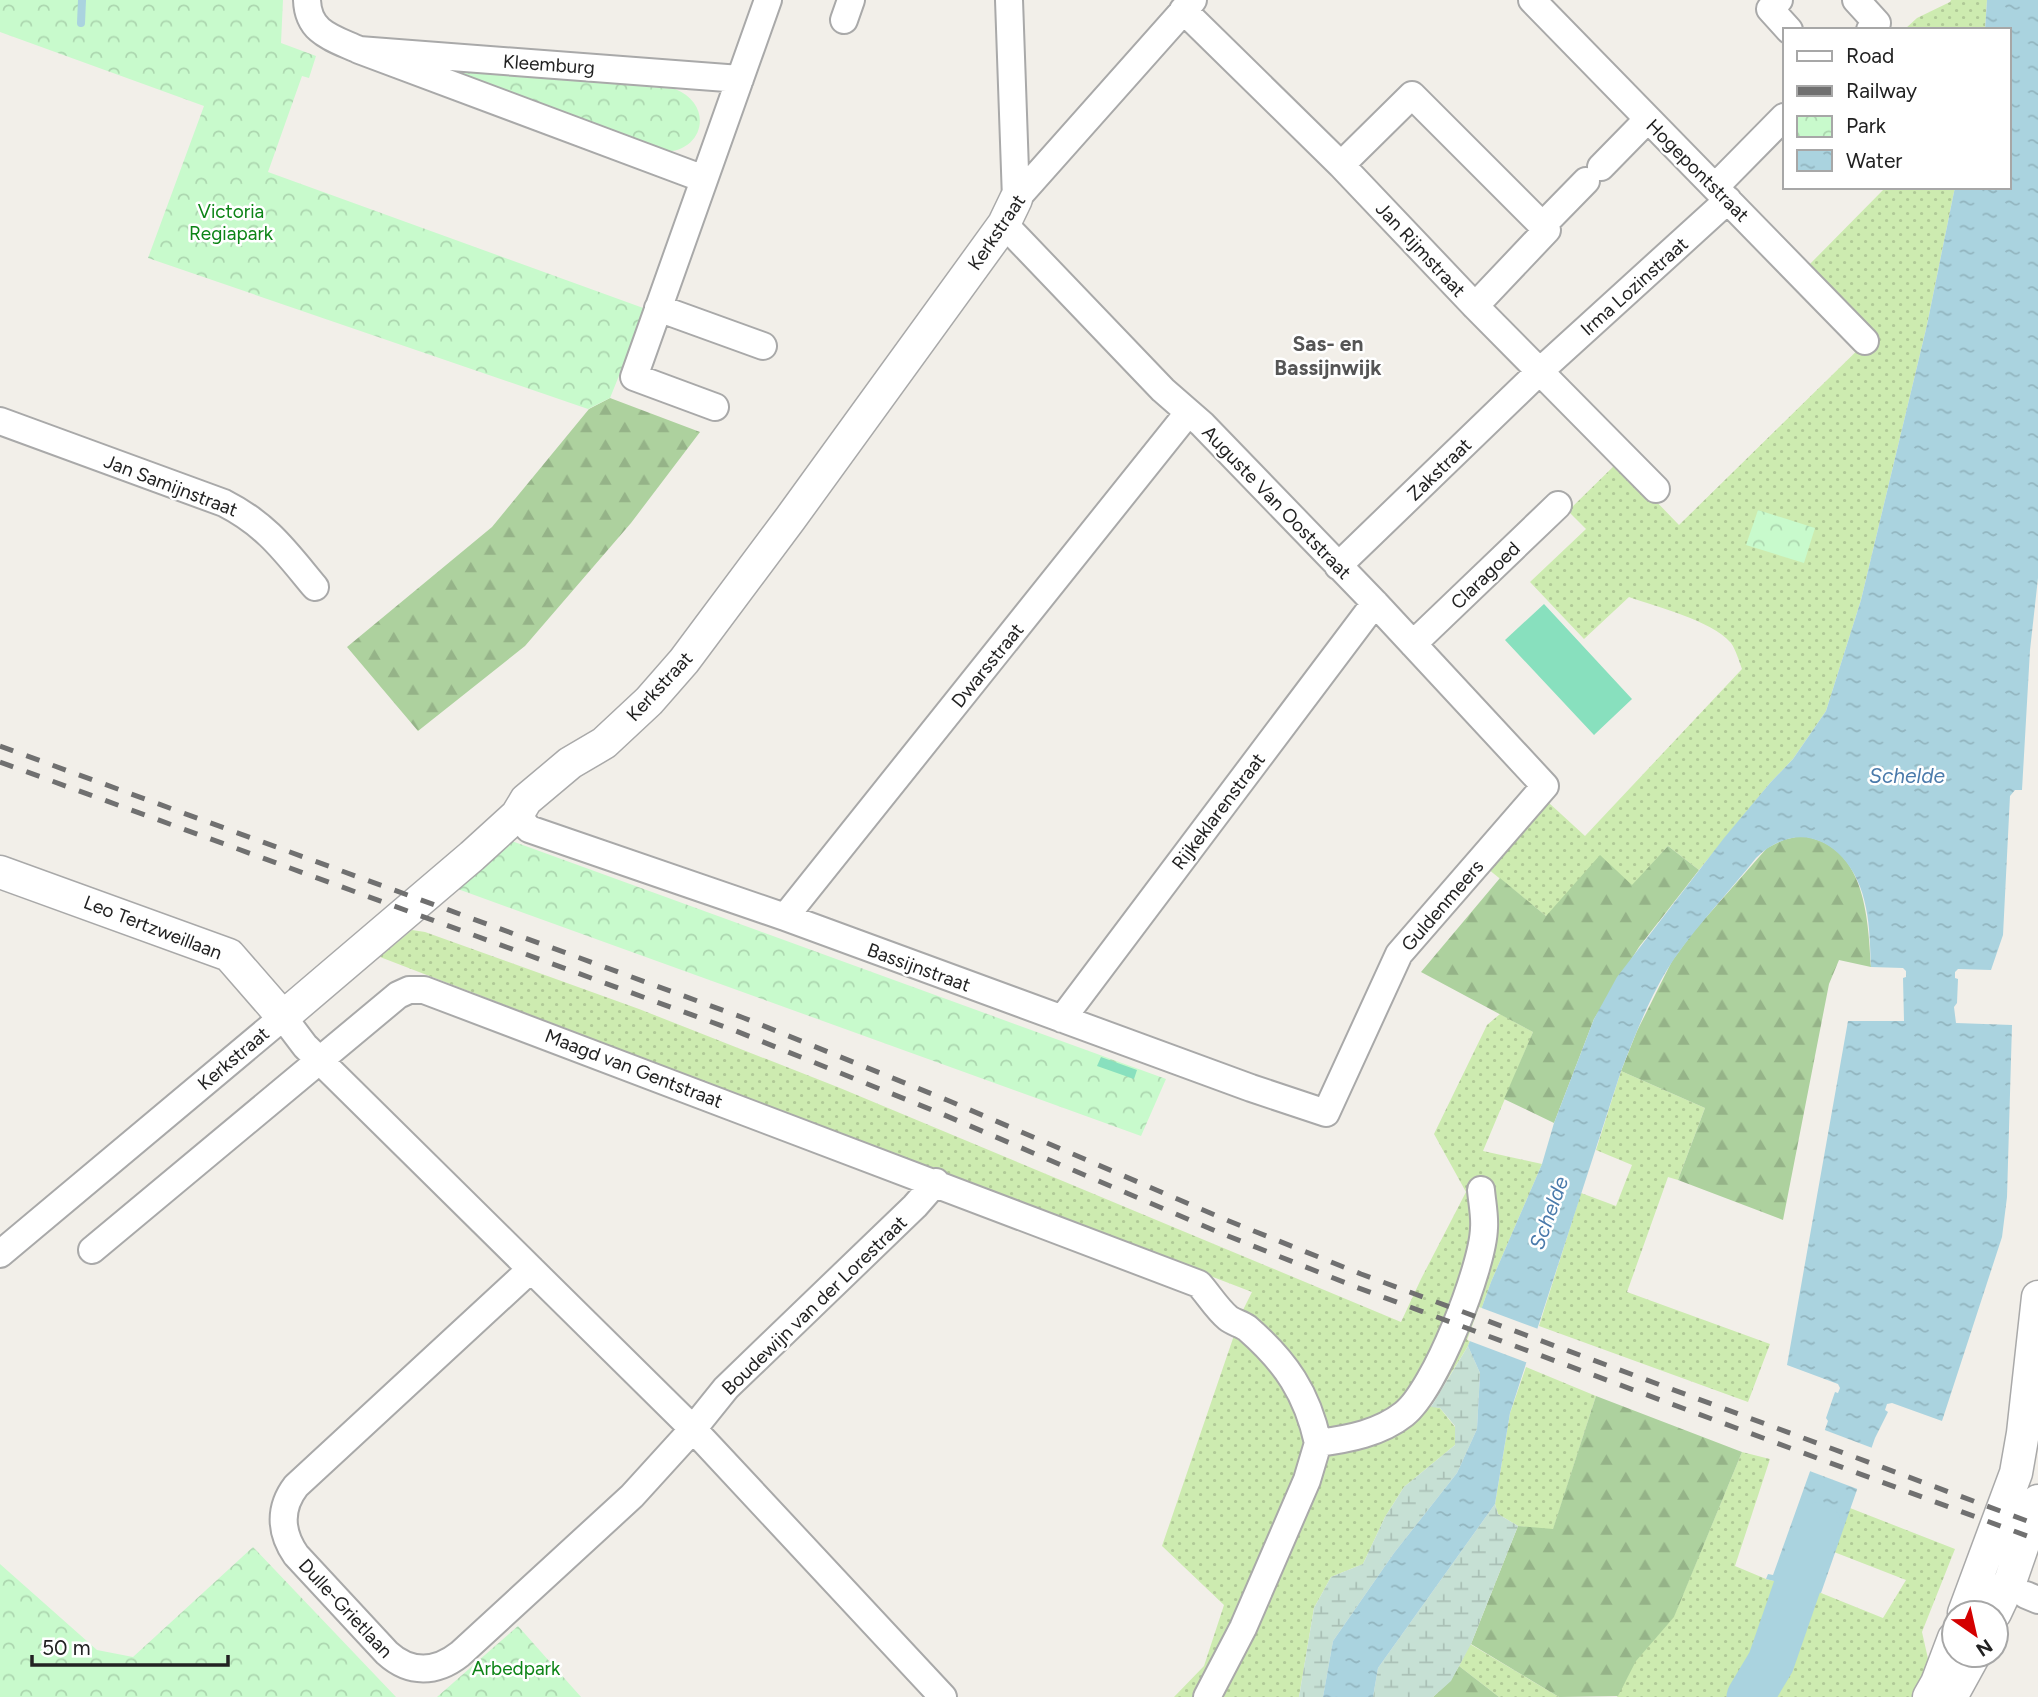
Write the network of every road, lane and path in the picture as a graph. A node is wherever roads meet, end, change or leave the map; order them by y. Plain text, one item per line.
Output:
1 (307, 0) edge
2 (768, 0) edge
3 (1009, 0) edge
4 (1532, 0) edge
5 (1779, 0) edge
6 (1856, 0) edge
7 (1188, 5) edge
8 (1787, 28) edge
9 (1872, 28) edge
10 (359, 50) junction
11 (740, 79) junction
12 (1783, 118) edge
13 (1648, 119) junction
14 (1341, 165) junction
15 (705, 179) junction
16 (1722, 193) junction
17 (1010, 211) junction
18 (1542, 226) junction
19 (1475, 306) junction
20 (658, 308) junction
21 (1865, 341) dead end
22 (763, 346) dead end
23 (1540, 371) junction
24 (715, 407) dead end
25 (1188, 413) junction
26 (0, 421) edge
27 (1656, 489) dead end
28 (1558, 505) dead end
29 (1338, 566) junction
30 (316, 587) dead end
31 (1375, 603) junction
32 (1413, 644) junction
33 (1545, 786) joint
34 (517, 815) junction
35 (0, 872) edge
36 (785, 917) junction
37 (283, 1017) junction
38 (1062, 1019) junction
39 (320, 1061) junction
40 (1326, 1113) joint
41 (936, 1182) junction
42 (1481, 1190) dead end
43 (92, 1250) dead end
44 (0, 1254) edge
45 (531, 1269) junction
46 (2038, 1297) edge
47 (693, 1429) junction
48 (2038, 1431) edge
49 (1318, 1443) junction
50 (2024, 1495) edge
51 (1971, 1599) edge
52 (2002, 1599) edge
53 (1942, 1669) edge
54 (1966, 1669) edge
55 (943, 1697) edge
56 (1207, 1697) edge
57 (1929, 1697) edge
58 (1951, 1697) edge

1 - 10 street, Kleemburg
2 - 11 street
3 - 17 street
4 - 13 street, Hogepontstraat
5 - 8 street
6 - 9 street
7 - 14 street, Jan Rijmstraat
7 - 17 street, Kerkstraat
10 - 11 street, Kleemburg
10 - 15 street, Kleemburg
11 - 15 street
12 - 16 street, Irma Lozinstraat
13 - 16 street, Hogepontstraat
13 - 18 street
14 - 18 street
14 - 19 street, Jan Rijmstraat
15 - 20 street
16 - 21 street, Hogepontstraat
16 - 23 street, Irma Lozinstraat
17 - 25 street, Auguste Van Ooststraat
17 - 34 street, Kerkstraat
18 - 19 street
19 - 23 street, Jan Rijmstraat
20 - 22 street
20 - 24 street
23 - 27 street, Jan Rijmstraat
23 - 29 street, Zakstraat
25 - 29 street, Auguste Van Ooststraat
25 - 36 street, Dwarsstraat
26 - 30 street, Jan Samijnstraat
28 - 32 street, Claragoed
29 - 31 street, Auguste Van Ooststraat
31 - 32 street, Auguste Van Ooststraat
31 - 38 street, Rijkeklarenstraat
32 - 33 street, Auguste Van Ooststraat
33 - 40 street, Guldenmeers
34 - 36 street, Bassijnstraat
34 - 37 street, Kerkstraat
35 - 37 street, Leo Tertzweillaan
36 - 38 street, Bassijnstraat
37 - 39 street
37 - 44 street, Kerkstraat
38 - 40 street, Bassijnstraat
39 - 41 street, Maagd van Gentstraat
39 - 43 street, Maagd van Gentstraat
39 - 45 street
41 - 47 street, Boudewijn van der Lorestraat
41 - 49 street, Maagd van Gentstraat
42 - 49 street
45 - 47 street
45 - 47 street, Dulle-Grietlaan
46 - 50 street
47 - 55 street
48 - 50 street
49 - 56 street
50 - 51 street
50 - 52 street
53 - 57 street
54 - 58 street

